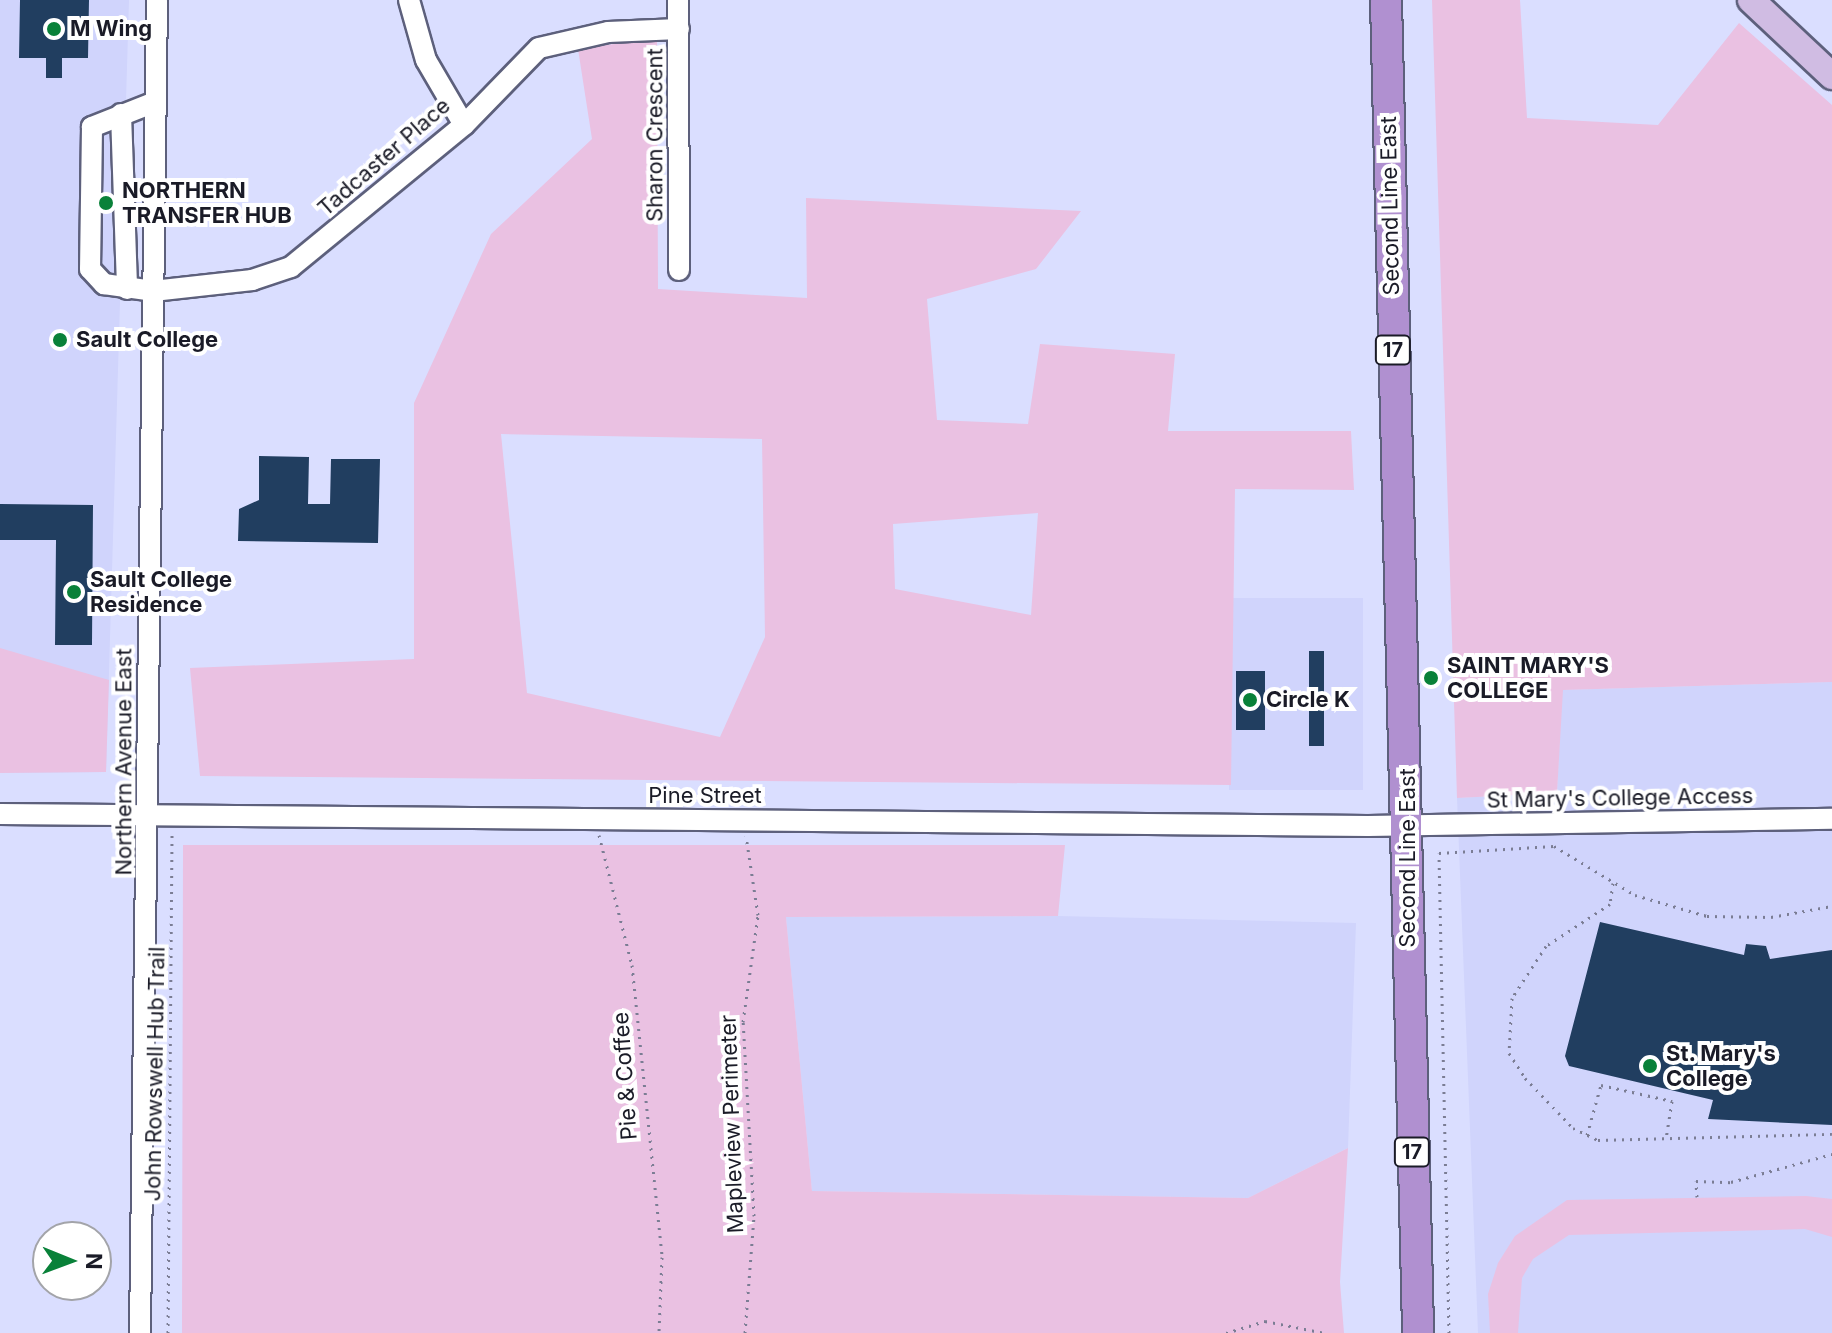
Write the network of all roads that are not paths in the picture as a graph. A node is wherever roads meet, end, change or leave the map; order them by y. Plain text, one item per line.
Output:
1 (157, 0) edge
2 (409, 0) edge
3 (678, 0) edge
4 (1386, 0) edge
5 (1751, 0) edge
6 (679, 29) junction
7 (1832, 76) edge
8 (155, 102) junction
9 (121, 114) junction
10 (464, 125) junction
11 (679, 270) dead end
12 (127, 289) junction
13 (153, 291) junction
14 (0, 814) edge
15 (146, 815) junction
16 (1832, 819) edge
17 (1406, 825) junction
18 (140, 1333) edge
19 (1418, 1333) edge

1 - 8 street, Northern Avenue East
2 - 10 street
3 - 6 street, Sharon Crescent
4 - 17 highway, Second Line East / 17
5 - 7 main road
6 - 10 street, Tadcaster Place
6 - 11 street, Sharon Crescent
8 - 9 street
8 - 13 street, Northern Avenue East
9 - 12 street
9 - 12 street
10 - 13 street, Tadcaster Place
12 - 13 street, Tadcaster Place
13 - 15 street, Northern Avenue East
14 - 15 street, Pine Street
15 - 17 street, Pine Street
15 - 18 street, Northern Avenue East
16 - 17 street, St Mary's College Access
17 - 19 highway, Second Line East / 17

